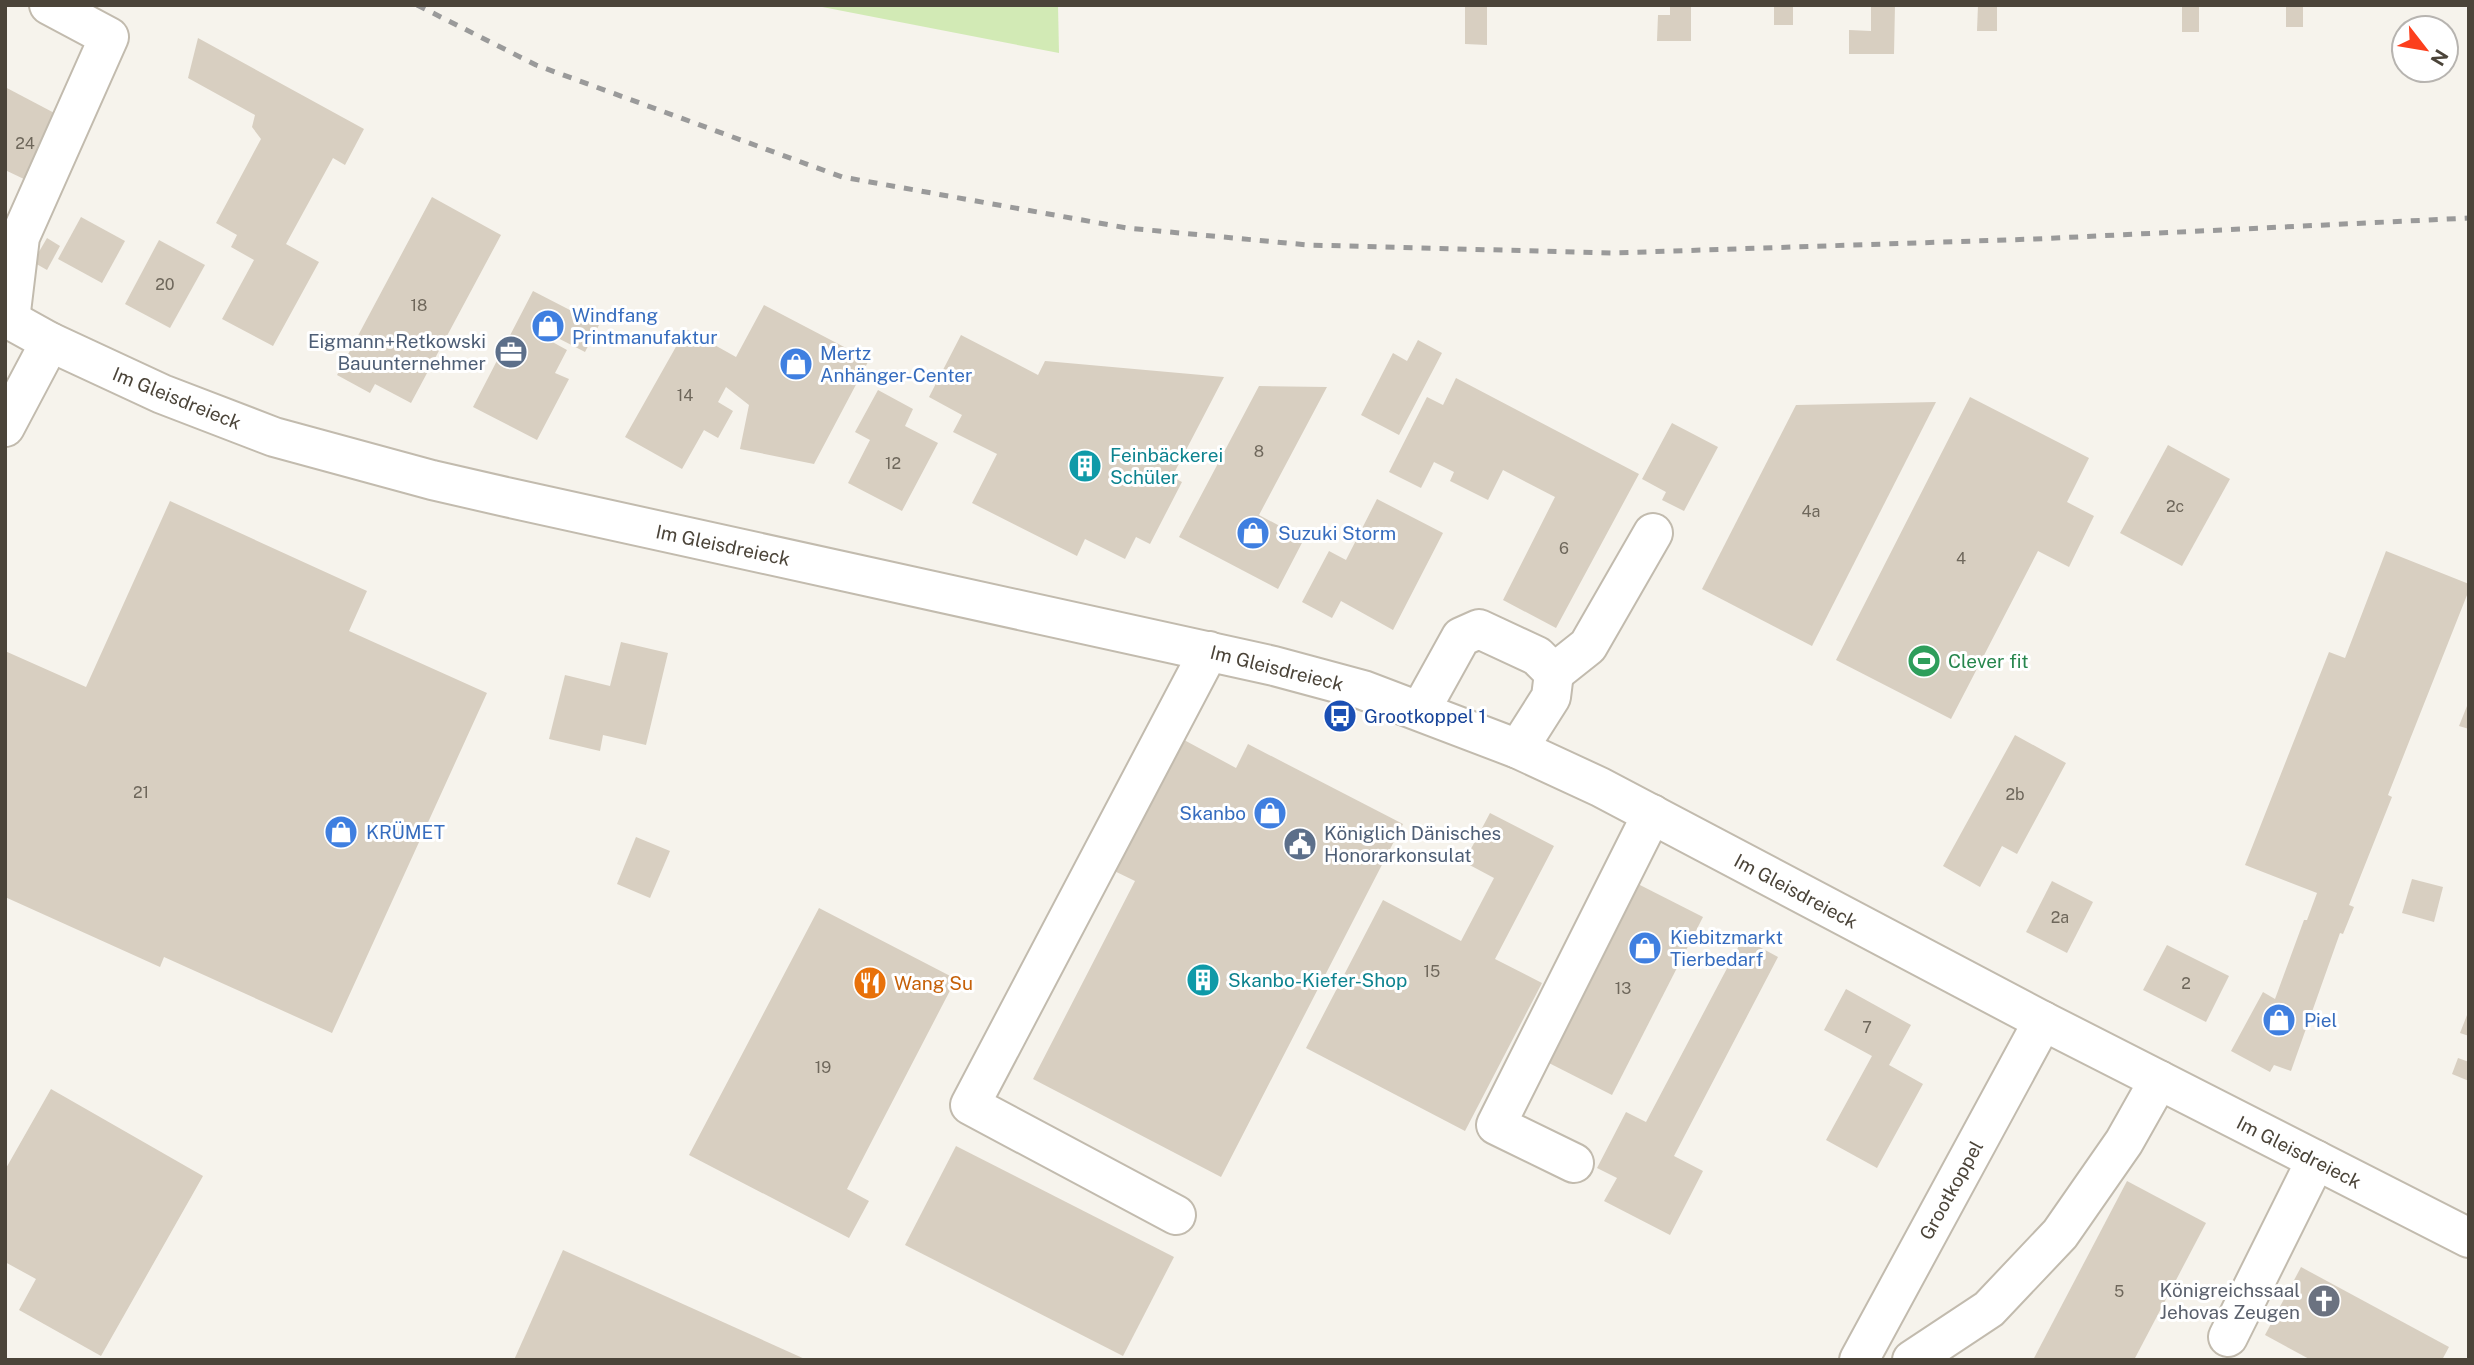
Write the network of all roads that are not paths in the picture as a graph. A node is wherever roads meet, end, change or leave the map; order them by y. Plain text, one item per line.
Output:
1 (49, 5) edge
2 (8, 319) edge
3 (50, 342) junction
4 (5, 427) edge
5 (1653, 533) dead end
6 (1209, 651) junction
7 (1554, 673) junction
8 (1420, 711) junction
9 (1518, 749) junction
10 (1652, 814) junction
11 (2043, 1021) junction
12 (2159, 1080) junction
13 (2316, 1160) junction
14 (1574, 1163) dead end
15 (1176, 1214) dead end
16 (2469, 1238) edge
17 (2228, 1337) dead end
18 (1859, 1360) edge
19 (1912, 1360) edge

1 - 2 street
2 - 3 street, Im Gleisdreieck
3 - 4 street
3 - 6 street, Im Gleisdreieck
5 - 7 street
6 - 8 street, Im Gleisdreieck
6 - 15 street
7 - 8 street
7 - 9 street
8 - 9 street, Im Gleisdreieck
9 - 10 street, Im Gleisdreieck
10 - 11 street, Im Gleisdreieck
10 - 14 street
11 - 12 street, Im Gleisdreieck
11 - 18 street, Grootkoppel
12 - 13 street, Im Gleisdreieck
12 - 19 street
13 - 16 street, Im Gleisdreieck
13 - 17 street

